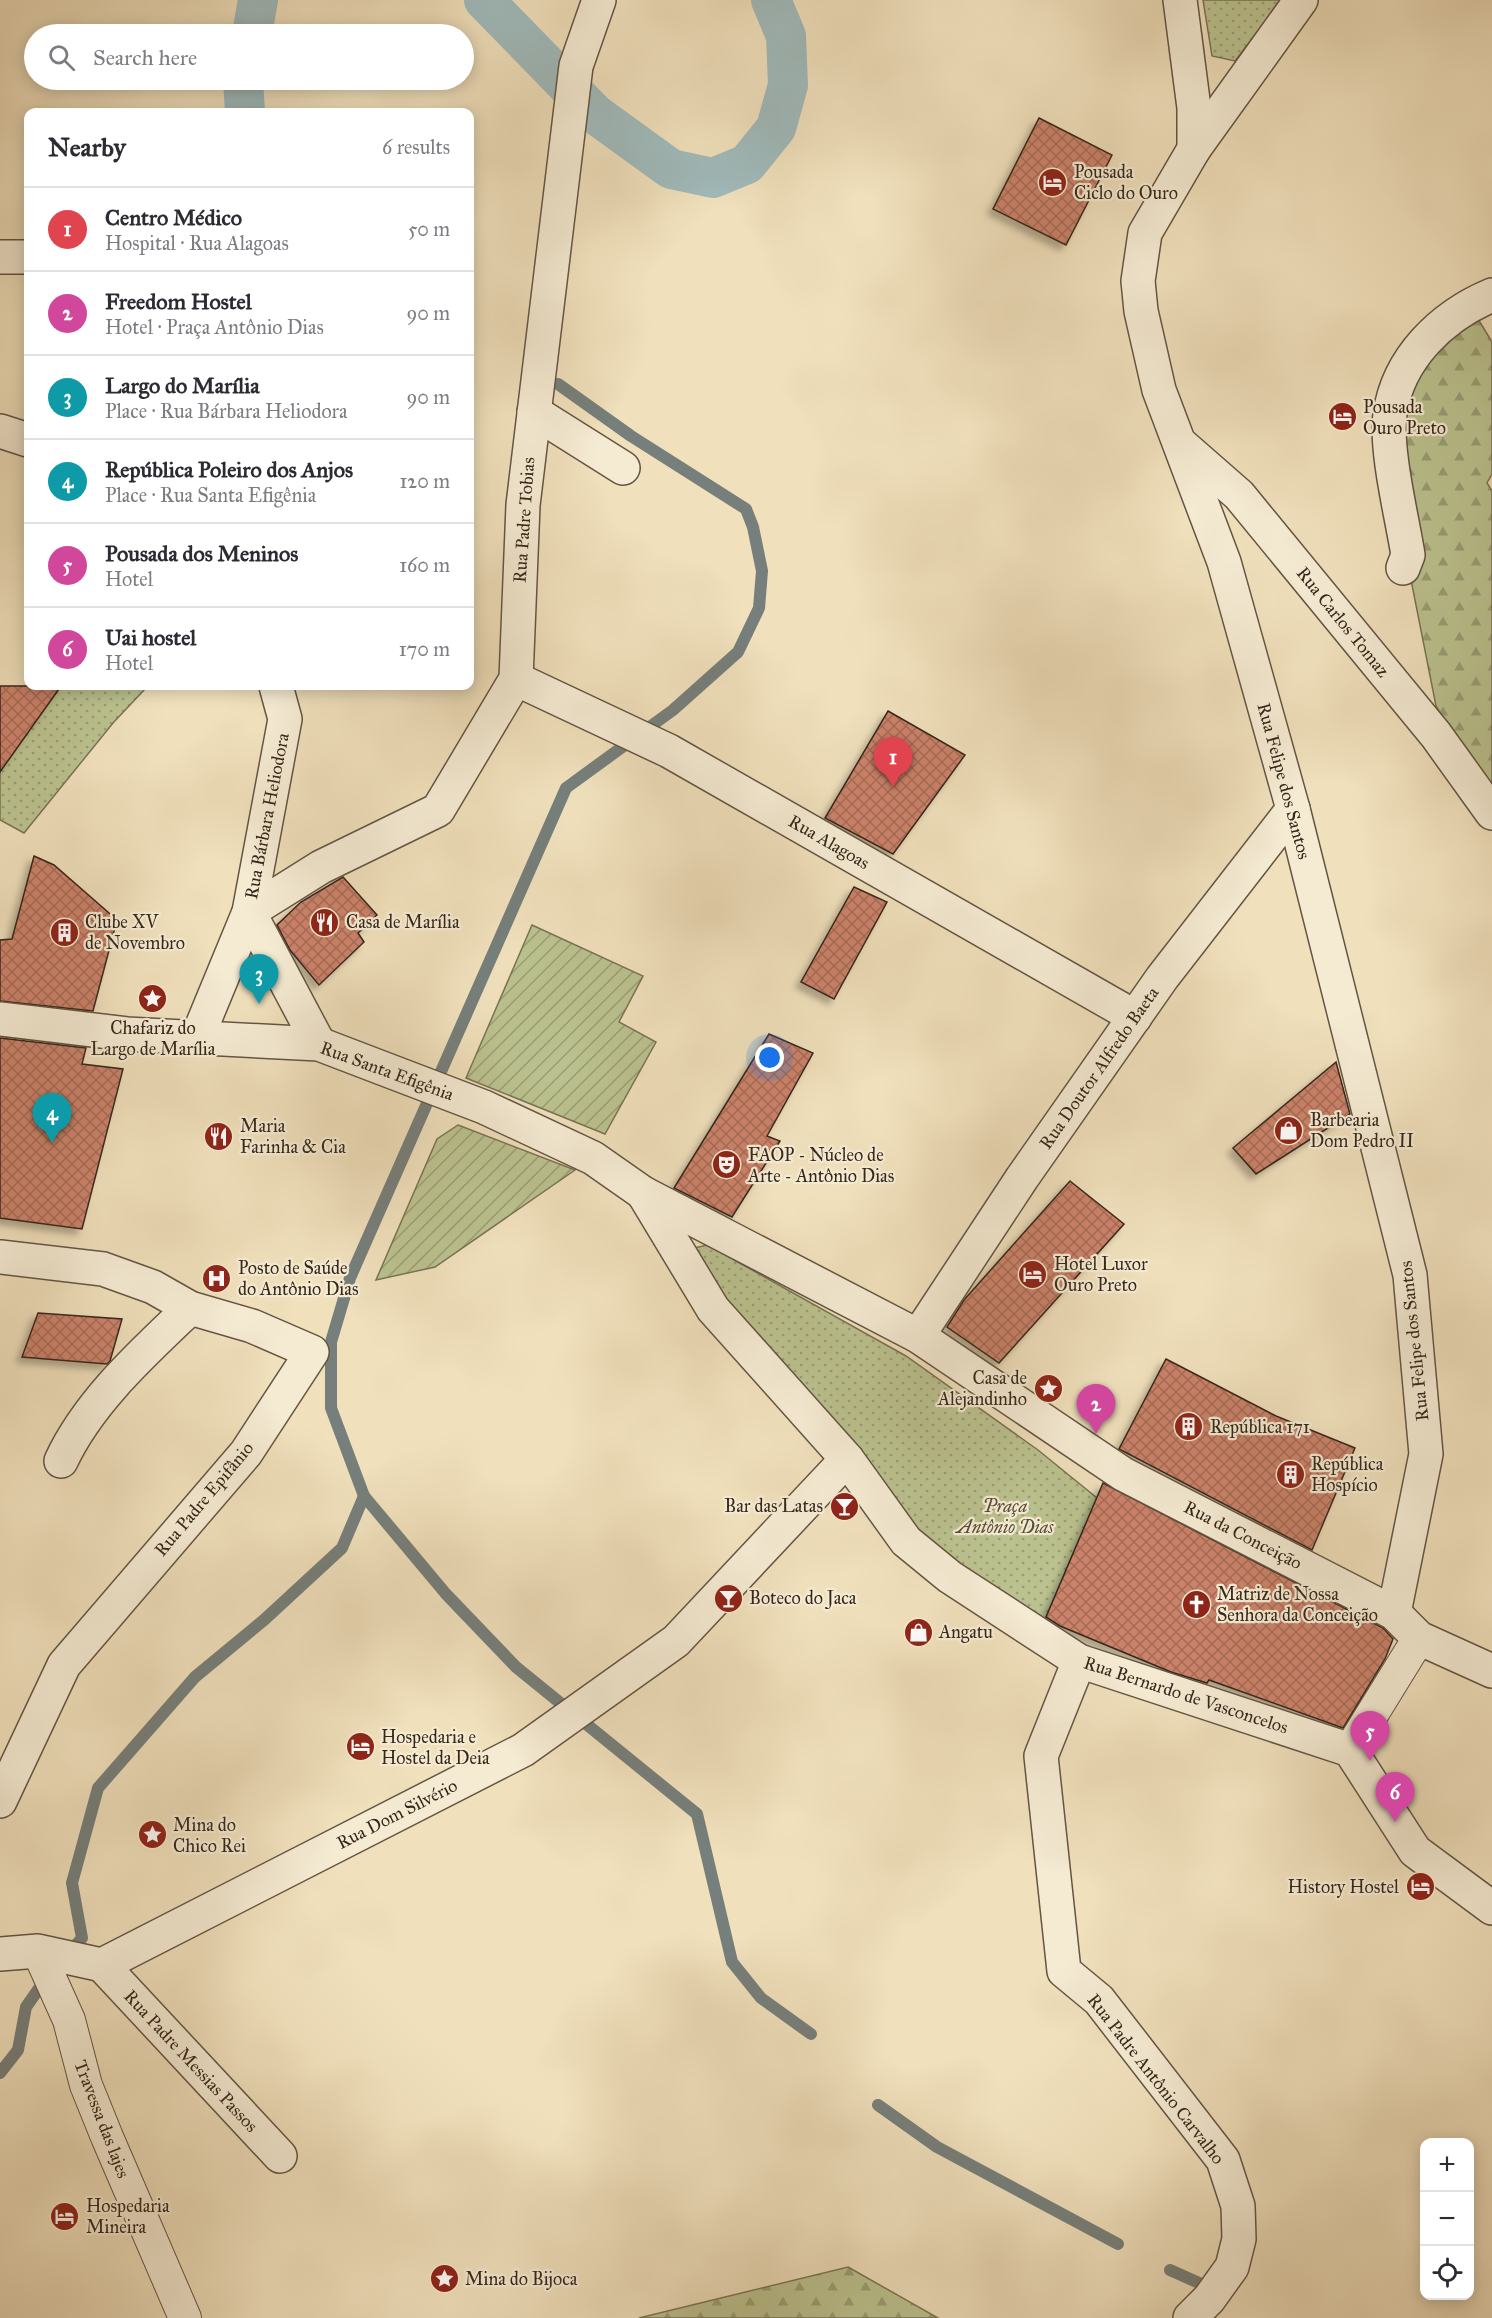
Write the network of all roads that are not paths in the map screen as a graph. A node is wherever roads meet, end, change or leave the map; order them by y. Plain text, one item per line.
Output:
1 (599, 0) edge
2 (1180, 0) edge
3 (1302, 0) edge
4 (1194, 149) junction
5 (0, 257) edge
6 (24, 257) edge
7 (1492, 295) edge
8 (534, 412) junction
9 (0, 431) edge
10 (24, 439) edge
11 (1180, 444) junction
12 (623, 468) dead end
13 (1403, 568) dead end
14 (516, 680) junction
15 (277, 690) edge
16 (1293, 809) junction
17 (1492, 813) edge
18 (249, 912) junction
19 (1135, 1017) junction
20 (0, 1019) edge
21 (197, 1038) junction
22 (319, 1044) junction
23 (643, 1193) junction
24 (0, 1257) edge
25 (190, 1308) junction
26 (918, 1336) junction
27 (847, 1459) junction
28 (61, 1461) dead end
29 (1394, 1613) junction
30 (1419, 1638) junction
31 (1079, 1661) junction
32 (1492, 1671) edge
33 (1350, 1749) junction
34 (0, 1801) edge
35 (1492, 1908) edge
36 (38, 1951) junction
37 (0, 1954) edge
38 (102, 1965) junction
39 (280, 2156) dead end
40 (185, 2318) edge
41 (1191, 2318) edge

1 - 8 street, Rua Padre Tobias
2 - 4 street
3 - 4 street, Rua Felipe dos Santos
4 - 11 street, Rua Felipe dos Santos
5 - 6 street
7 - 13 street
8 - 12 street
8 - 14 street, Rua Padre Tobias
9 - 10 street
11 - 16 street, Rua Felipe dos Santos
11 - 17 street, Rua Carlos Tomaz
14 - 18 street, Rua Padre Tobias
14 - 19 street, Rua Alagoas
15 - 18 street, Rua Bárbara Heliodora
16 - 19 street, Rua Doutor Alfredo Baeta
16 - 29 street, Rua Felipe dos Santos
18 - 21 street, Rua Bárbara Heliodora
18 - 22 street, Rua Bárbara Heliodora
19 - 26 street, Rua Doutor Alfredo Baeta
20 - 21 street, Rua Santa Efigênia
21 - 22 street, Rua Santa Efigênia
22 - 23 street, Rua Santa Efigênia
23 - 26 street
23 - 27 street
24 - 25 street, Rua Padre Epifânio
25 - 28 street
25 - 34 street, Rua Padre Epifânio
26 - 29 street, Rua da Conceição
27 - 31 street, Rua Bernardo de Vasconcelos
27 - 38 street, Rua Dom Silvério
29 - 30 street, Rua da Conceição
30 - 32 street
30 - 33 street
31 - 33 street, Rua Bernardo de Vasconcelos
31 - 41 street, Rua Padre Antônio Carvalho
33 - 35 street
36 - 37 street
36 - 38 street
36 - 40 street, Travessa das lajes
38 - 39 street, Rua Padre Messias Passos

